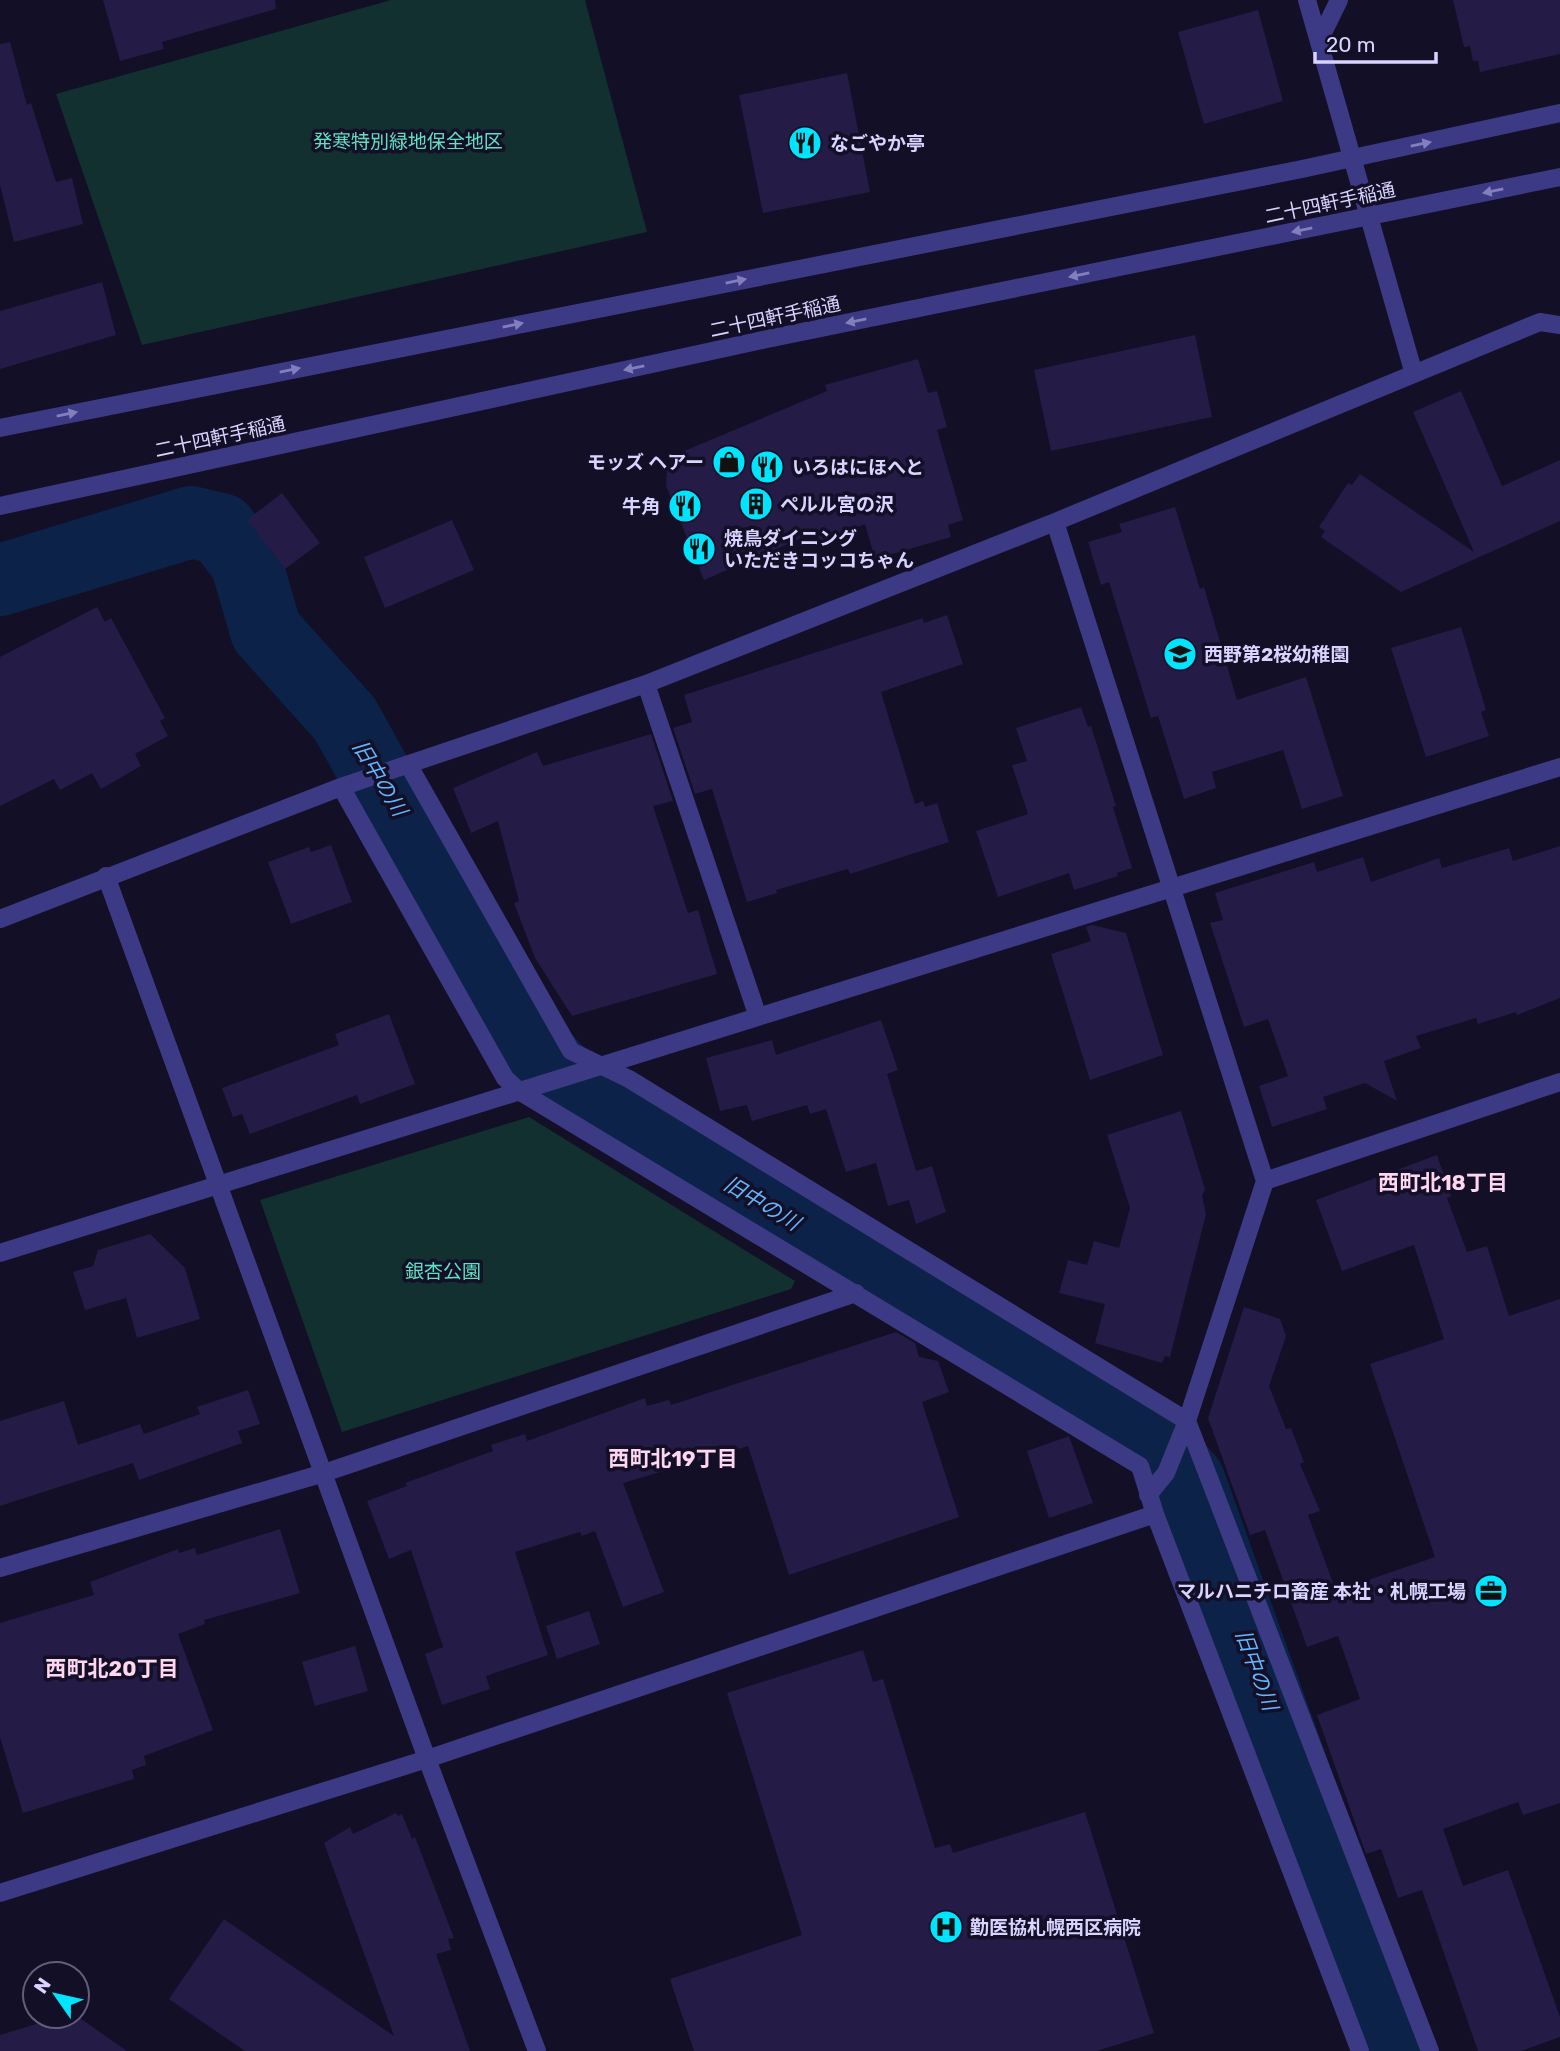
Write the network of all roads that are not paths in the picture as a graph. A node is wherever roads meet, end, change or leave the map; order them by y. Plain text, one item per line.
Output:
1 (1307, 0) edge
2 (1339, 0) edge
3 (1319, 41) junction
4 (1560, 113) edge
5 (1354, 156) junction
6 (1560, 177) edge
7 (1369, 217) junction
8 (1560, 325) edge
9 (1414, 374) junction
10 (0, 428) edge
11 (0, 506) edge
12 (1055, 522) junction
13 (646, 684) junction
14 (402, 767) junction
15 (1560, 768) edge
16 (349, 784) junction
17 (106, 876) junction
18 (1170, 890) junction
19 (0, 919) edge
20 (758, 1017) junction
21 (594, 1068) junction
22 (1560, 1082) edge
23 (519, 1091) junction
24 (1265, 1181) junction
25 (218, 1186) junction
26 (0, 1253) edge
27 (856, 1293) junction
28 (1183, 1429) junction
29 (324, 1473) junction
30 (1149, 1495) junction
31 (1155, 1514) junction
32 (0, 1568) edge
33 (427, 1759) junction
34 (0, 1893) edge
35 (537, 2051) edge
36 (1360, 2051) edge
37 (1430, 2051) edge

1 - 3 street
2 - 3 street
3 - 5 street
5 -> 4 street, 二十四軒手稲通
5 - 7 street
10 -> 5 street, 二十四軒手稲通
6 -> 7 street, 二十四軒手稲通
7 - 9 street
7 -> 11 street, 二十四軒手稲通
8 - 9 street
9 - 12 street
12 - 13 street
12 - 18 street
13 - 14 street
13 - 20 street
14 - 16 street
14 - 21 street
15 - 18 street
16 - 17 street
16 - 23 street
17 - 19 street
17 - 25 street
18 - 20 street
18 - 24 street
20 - 21 street
21 - 23 street
21 - 28 street
22 - 24 street
23 - 25 street
23 - 27 street
24 - 28 street
25 - 26 street
25 - 29 street
27 - 29 street
27 - 30 street
28 - 30 street
28 - 37 street
29 - 32 street
29 - 33 street
30 - 31 street
31 - 33 street
31 - 36 street
33 - 34 street
33 - 35 street

